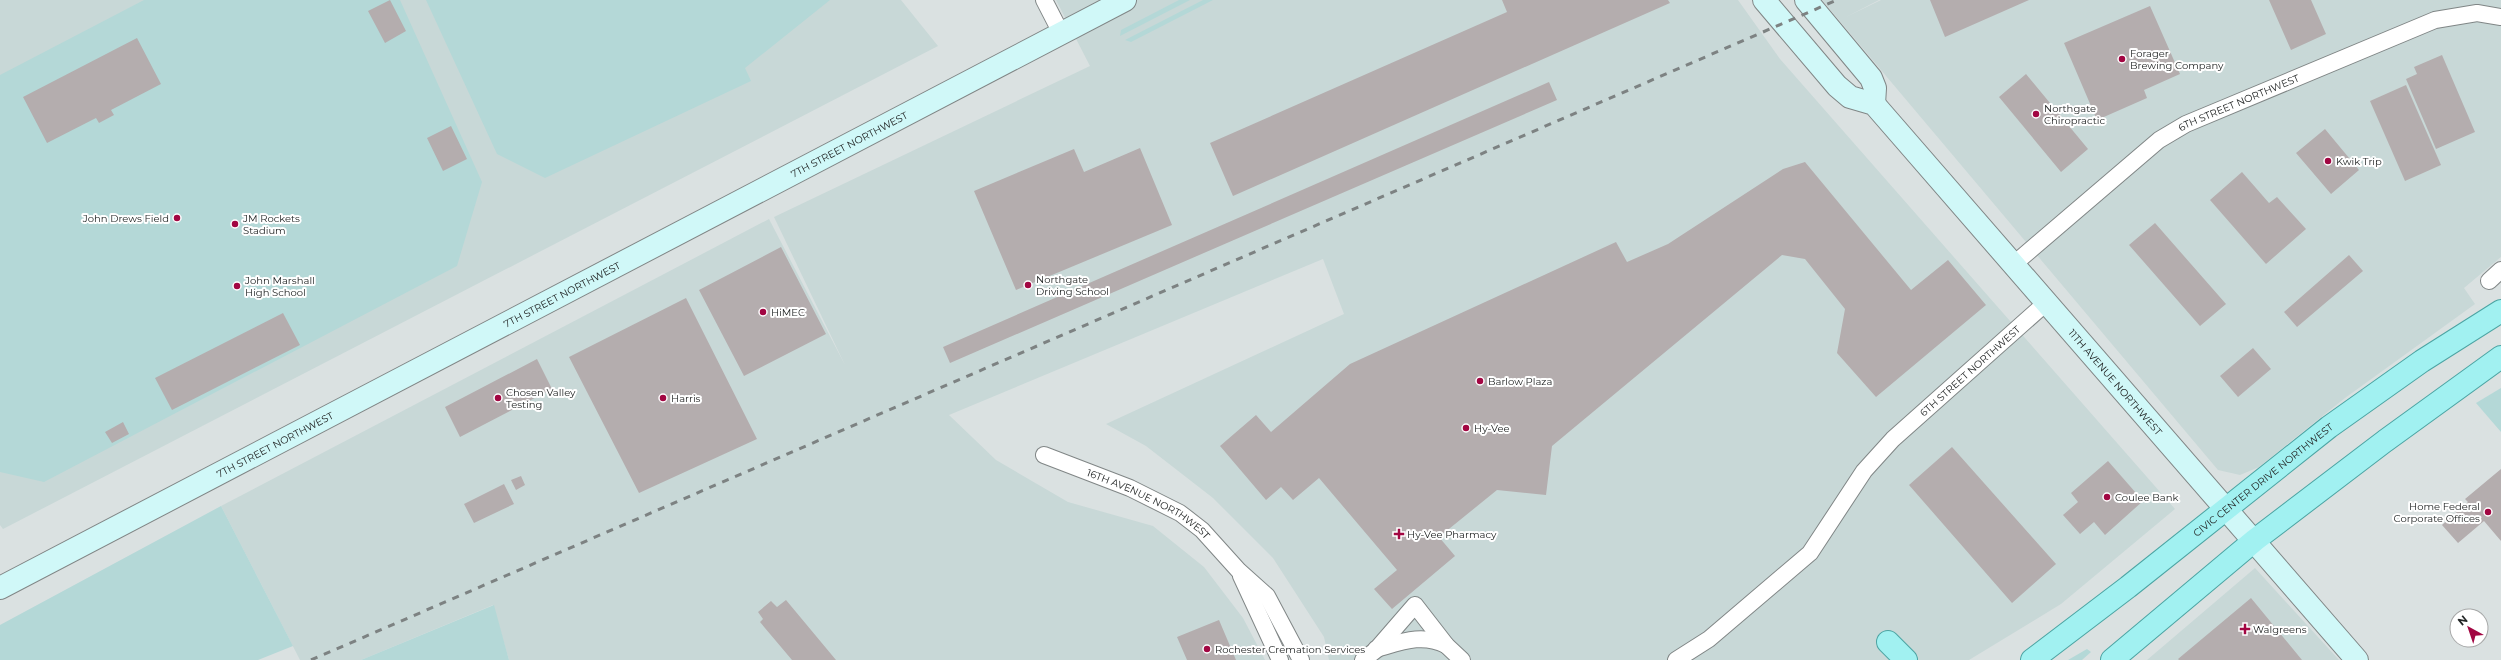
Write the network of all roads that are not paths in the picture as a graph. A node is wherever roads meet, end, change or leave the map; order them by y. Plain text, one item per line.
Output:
1 (1044, 0) edge
2 (1125, 0) edge
3 (1764, 0) edge
4 (1806, 0) edge
5 (2501, 17) edge
6 (1061, 33) junction
7 (1874, 104) junction
8 (2014, 264) junction
9 (2501, 270) edge
10 (2489, 280) dead end
11 (2047, 302) junction
12 (2501, 312) edge
13 (2501, 357) edge
14 (1044, 455) dead end
15 (2226, 508) junction
16 (2255, 540) junction
17 (1239, 571) junction
18 (0, 588) edge
19 (1446, 645) junction
20 (1376, 650) junction
21 (1280, 660) edge
22 (1302, 660) edge
23 (1363, 660) edge
24 (1462, 660) edge
25 (1676, 660) edge
26 (1893, 660) edge
27 (1906, 660) edge
28 (2032, 660) edge
29 (2112, 660) edge
30 (2358, 660) edge

1 - 6 street
2 - 6 main road, 7TH STREET NORTHWEST
3 - 7 main road
4 - 7 main road
5 - 8 street, 6TH STREET NORTHWEST
6 - 18 main road, 7TH STREET NORTHWEST
7 - 8 main road, 11TH AVENUE NORTHWEST
8 - 11 main road, 11TH AVENUE NORTHWEST
9 - 10 street
11 - 15 main road, 11TH AVENUE NORTHWEST
11 - 25 street, 6TH STREET NORTHWEST
12 - 15 main road, CIVIC CENTER DRIVE NORTHWEST
13 - 16 main road
14 - 17 street, 16TH AVENUE NORTHWEST
15 - 16 main road, 11TH AVENUE NORTHWEST
15 - 28 main road, CIVIC CENTER DRIVE NORTHWEST
16 - 29 main road
16 - 30 main road, 11TH AVENUE NORTHWEST
17 - 21 street, 16TH AVENUE NORTHWEST
17 - 22 street, 16TH AVENUE NORTHWEST
19 - 20 street
19 - 20 street
19 - 24 street
20 - 23 street
26 - 27 main road

